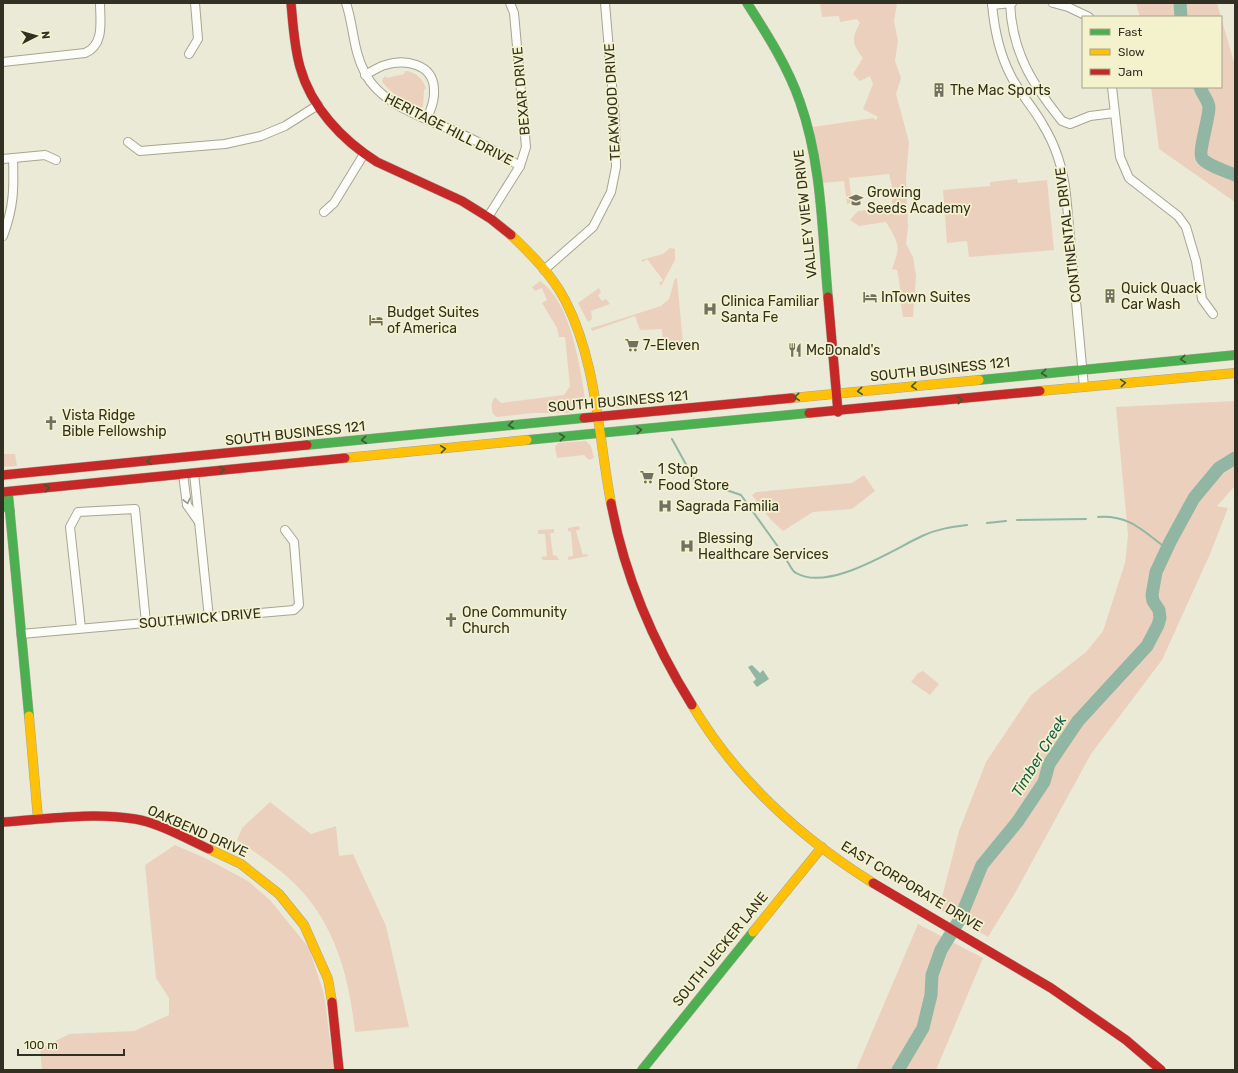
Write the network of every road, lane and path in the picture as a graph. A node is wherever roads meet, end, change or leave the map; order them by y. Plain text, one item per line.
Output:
1 (100, 3) edge
2 (195, 3) edge
3 (292, 3) edge
4 (346, 3) edge
5 (510, 3) edge
6 (605, 3) edge
7 (747, 3) edge
8 (1011, 3) edge
9 (1053, 3) edge
10 (992, 4) edge
11 (1087, 16) edge
12 (189, 54) dead end
13 (3, 62) edge
14 (365, 74) junction
15 (1112, 88) edge
16 (318, 105) junction
17 (1114, 113) junction
18 (427, 119) junction
19 (128, 142) dead end
20 (364, 154) junction
21 (13, 158) junction
22 (3, 159) edge
23 (56, 160) dead end
24 (520, 166) junction
25 (324, 212) dead end
26 (488, 217) junction
27 (3, 236) edge
28 (544, 270) junction
29 (1213, 314) dead end
30 (1235, 355) edge
31 (1082, 369) junction
32 (1235, 374) edge
33 (1084, 387) junction
34 (836, 393) junction
35 (838, 412) junction
36 (598, 417) junction
37 (600, 433) junction
38 (403, 436) junction
39 (404, 453) junction
40 (199, 456) junction
41 (51, 470) junction
42 (194, 473) junction
43 (183, 474) junction
44 (3, 475) edge
45 (158, 477) junction
46 (5, 492) edge
47 (3, 502) edge
48 (10, 511) junction
49 (200, 525) junction
50 (285, 530) dead end
51 (209, 618) junction
52 (146, 623) junction
53 (81, 628) junction
54 (21, 634) junction
55 (38, 819) junction
56 (3, 822) edge
57 (822, 847) junction
58 (339, 1070) edge
59 (642, 1070) edge
60 (1161, 1070) edge

1 - 13 street
2 - 12 street
3 - 16 main road, EAST CORPORATE DRIVE
4 - 14 street, HERITAGE HILL DRIVE
5 - 24 street, BEXAR DRIVE
6 - 28 street, TEAKWOOD DRIVE
7 - 34 main road, VALLEY VIEW DRIVE
8 - 10 street
8 - 17 street
9 - 11 street
10 - 31 street, CONTINENTAL DRIVE
14 - 18 street, HERITAGE HILL DRIVE
14 - 18 street
15 - 17 street
16 - 19 street
16 - 20 main road, EAST CORPORATE DRIVE
17 - 29 street
18 - 24 street, HERITAGE HILL DRIVE
20 - 25 street
20 - 26 main road, EAST CORPORATE DRIVE
21 - 22 street
21 - 23 street
21 - 27 street
24 - 26 street, BEXAR DRIVE
26 - 28 main road, EAST CORPORATE DRIVE
28 - 36 main road, EAST CORPORATE DRIVE
30 -> 31 main road, SOUTH BUSINESS 121
31 - 33 street, CONTINENTAL DRIVE
31 -> 34 main road, SOUTH BUSINESS 121
33 -> 32 main road
35 -> 33 main road
34 - 35 main road, VALLEY VIEW DRIVE
34 -> 36 main road, SOUTH BUSINESS 121
37 -> 35 main road
36 - 37 main road, EAST CORPORATE DRIVE
36 -> 38 main road, SOUTH BUSINESS 121
39 -> 37 main road
37 - 57 main road, EAST CORPORATE DRIVE
38 - 39 main road
38 -> 40 main road, SOUTH BUSINESS 121
42 -> 39 main road
40 -> 41 main road, SOUTH BUSINESS 121
40 - 45 main road
41 - 44 main road, SOUTH BUSINESS 121
41 - 46 main road
42 - 43 main road
42 - 49 street
43 - 45 main road
43 -> 49 street
46 -> 45 main road
46 - 48 main road
47 - 48 main road
48 - 54 main road
49 - 51 street
50 - 51 street, SOUTHWICK DRIVE
51 - 52 street, SOUTHWICK DRIVE
52 - 53 street, SOUTHWICK DRIVE
52 - 53 street
53 - 54 street, SOUTHWICK DRIVE
54 - 55 main road
55 - 56 main road, OAKBEND DRIVE
55 - 58 main road, OAKBEND DRIVE
57 - 59 main road, SOUTH UECKER LANE
57 - 60 main road, EAST CORPORATE DRIVE

